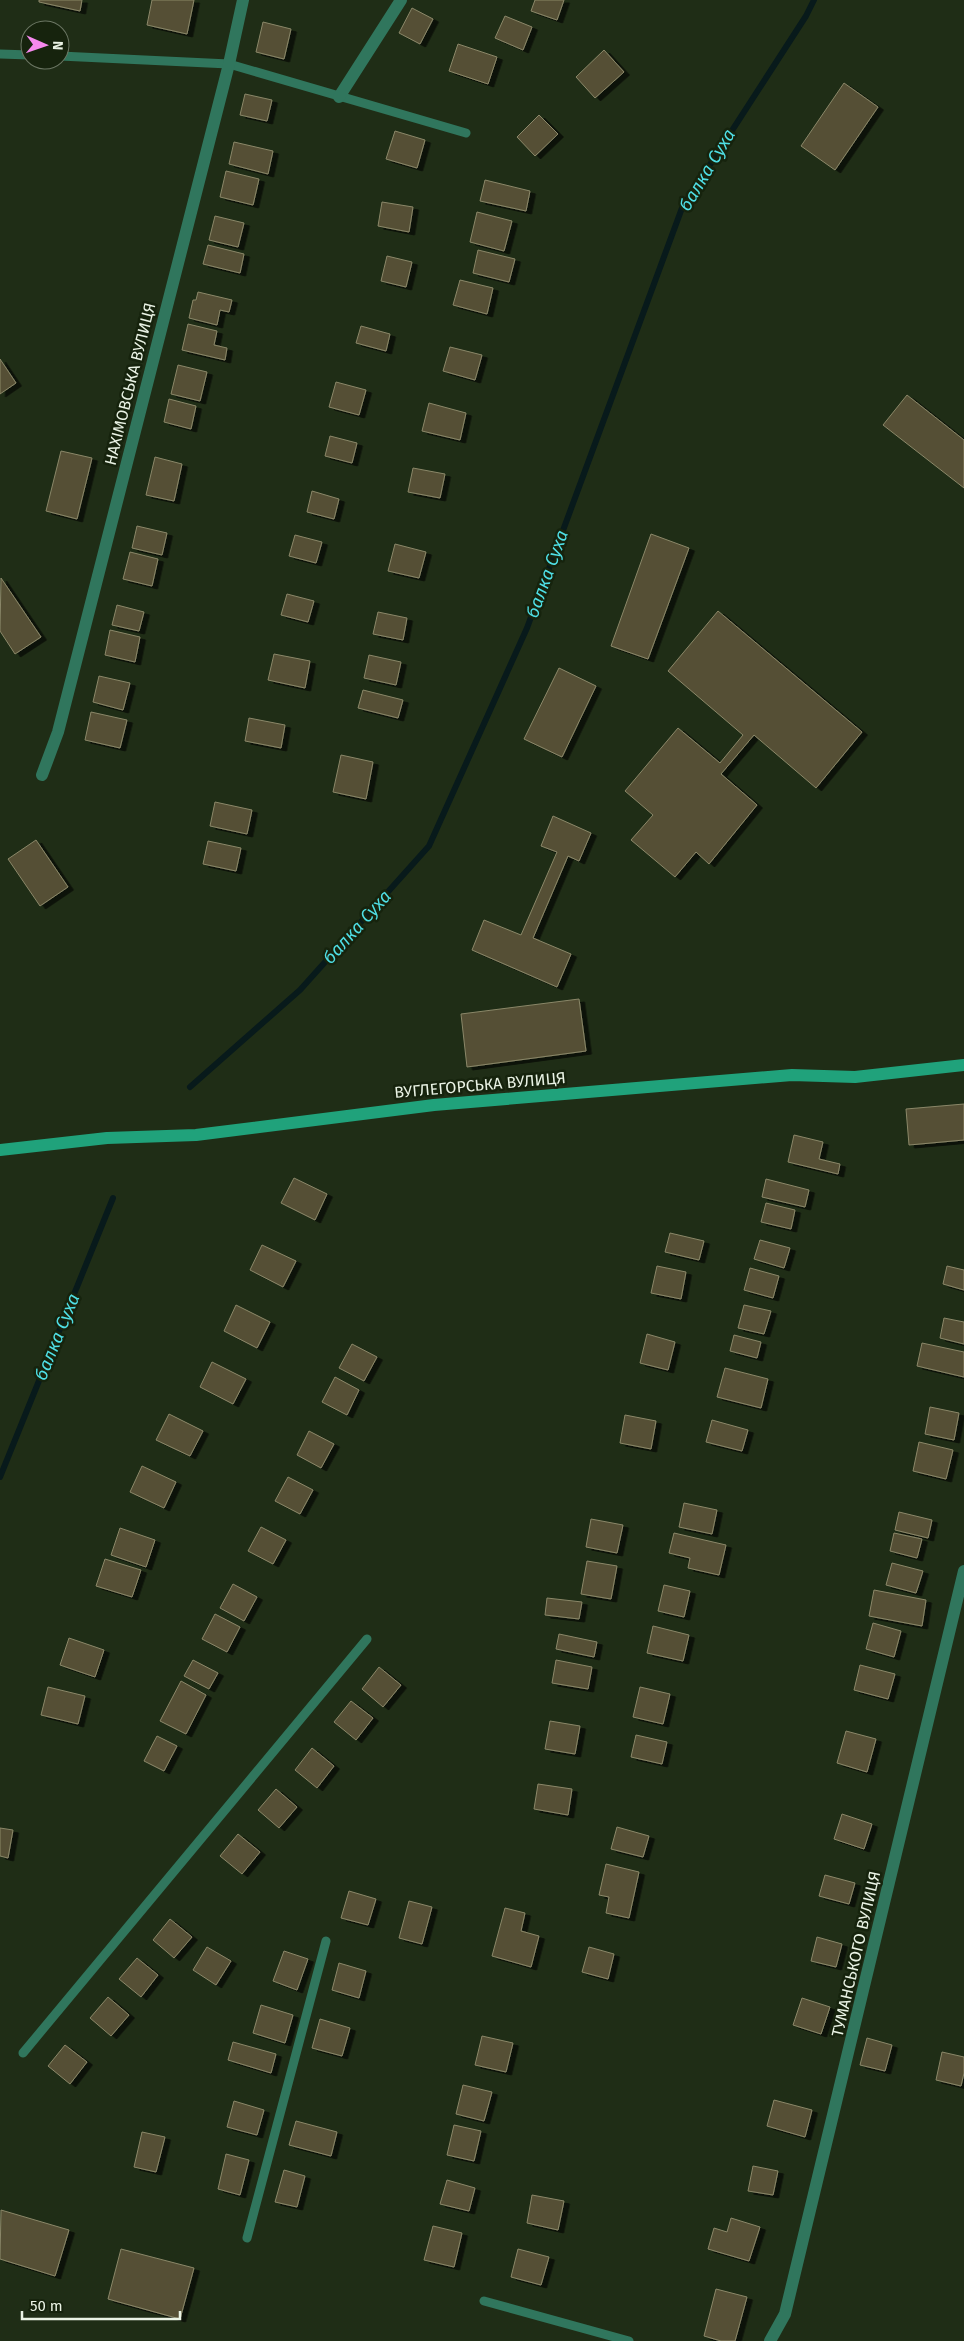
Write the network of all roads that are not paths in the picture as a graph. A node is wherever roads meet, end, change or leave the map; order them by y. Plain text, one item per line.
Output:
1 (243, 0) edge
2 (401, 0) edge
3 (0, 54) edge
4 (20, 55) edge
5 (70, 56) edge
6 (229, 64) junction
7 (339, 97) junction
8 (466, 133) dead end
9 (42, 775) dead end
10 (964, 1065) edge
11 (0, 1150) edge
12 (964, 1571) edge
13 (367, 1639) dead end
14 (326, 1941) dead end
15 (23, 2053) dead end
16 (247, 2238) dead end
17 (484, 2302) dead end
18 (629, 2341) edge
19 (770, 2341) edge

1 - 6 street, НАХІМОВСЬКА ВУЛИЦЯ
2 - 7 street
3 - 4 lane
5 - 6 lane
6 - 7 lane
6 - 9 street, НАХІМОВСЬКА ВУЛИЦЯ
7 - 8 lane
10 - 11 main road, ВУГЛЕГОРСЬКА ВУЛИЦЯ
12 - 19 street, ТУМАНСЬКОГО ВУЛИЦЯ
13 - 15 lane
14 - 16 lane
17 - 18 lane

